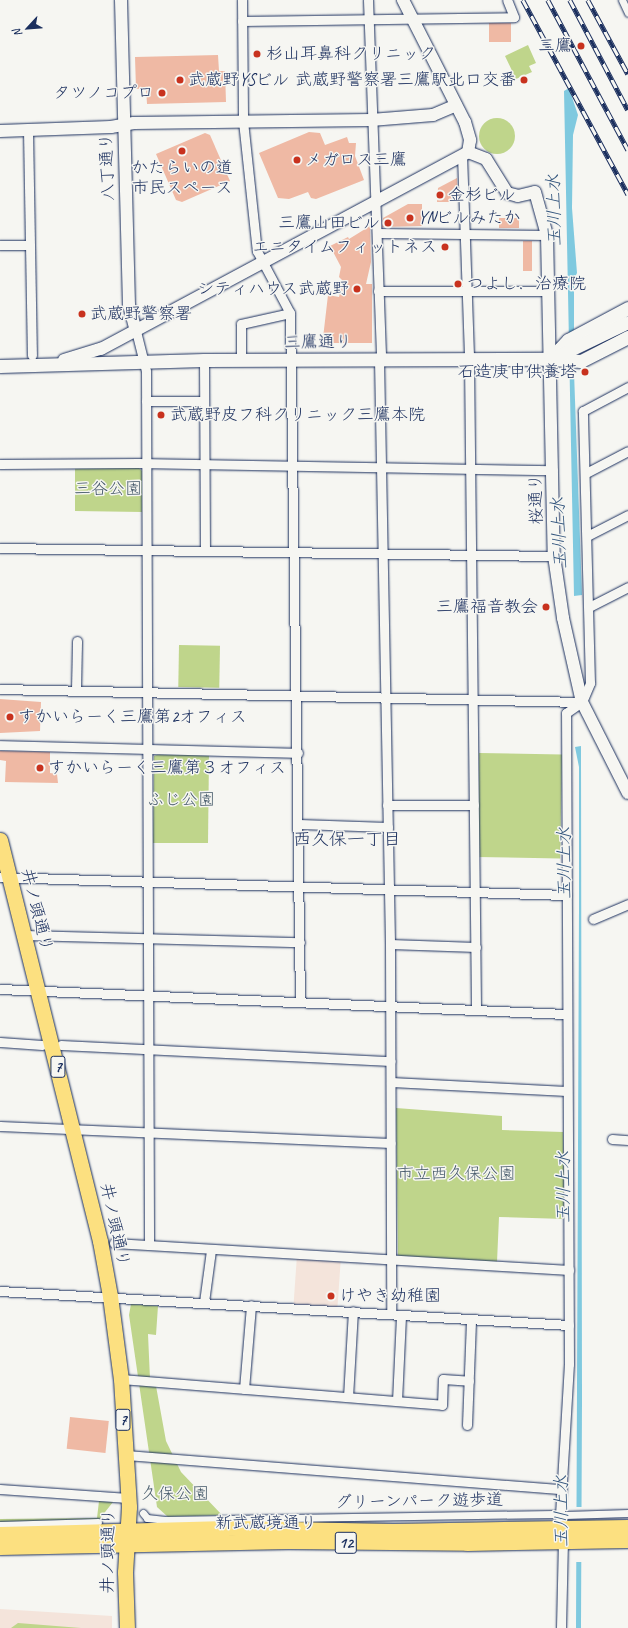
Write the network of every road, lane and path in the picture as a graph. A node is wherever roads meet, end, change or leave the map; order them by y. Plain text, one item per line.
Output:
1 (121, 0) edge
2 (242, 0) edge
3 (368, 0) edge
4 (403, 0) edge
5 (507, 0) edge
6 (622, 0) edge
7 (628, 13) edge
8 (413, 19) junction
9 (368, 20) junction
10 (242, 21) junction
11 (456, 105) junction
12 (243, 120) junction
13 (371, 120) junction
14 (123, 124) junction
15 (0, 130) edge
16 (28, 130) junction
17 (465, 154) junction
18 (377, 200) junction
19 (377, 233) junction
20 (465, 234) junction
21 (547, 235) junction
22 (0, 245) edge
23 (30, 245) junction
24 (264, 261) junction
25 (378, 291) junction
26 (549, 291) junction
27 (468, 292) junction
28 (628, 308) edge
29 (290, 314) junction
30 (628, 322) edge
31 (136, 331) junction
32 (628, 337) edge
33 (32, 355) dead end
34 (380, 359) junction
35 (551, 359) junction
36 (204, 360) junction
37 (241, 360) junction
38 (291, 360) junction
39 (469, 360) junction
40 (144, 361) junction
41 (49, 363) junction
42 (0, 366) edge
43 (628, 387) edge
44 (146, 401) junction
45 (204, 401) junction
46 (628, 451) edge
47 (146, 463) junction
48 (0, 464) edge
49 (204, 465) junction
50 (292, 466) junction
51 (380, 467) junction
52 (470, 469) junction
53 (553, 470) junction
54 (586, 473) junction
55 (628, 515) edge
56 (588, 536) junction
57 (0, 548) edge
58 (146, 549) junction
59 (205, 550) junction
60 (294, 552) junction
61 (382, 553) junction
62 (471, 554) junction
63 (554, 556) junction
64 (628, 587) edge
65 (589, 607) junction
66 (76, 641) dead end
67 (0, 689) edge
68 (76, 690) junction
69 (149, 691) junction
70 (297, 694) junction
71 (384, 695) junction
72 (473, 698) junction
73 (582, 702) junction
74 (0, 745) edge
75 (149, 749) junction
76 (298, 753) junction
77 (628, 793) edge
78 (387, 804) junction
79 (474, 805) junction
80 (299, 824) junction
81 (388, 827) junction
82 (0, 840) edge
83 (4, 877) edge
84 (149, 882) junction
85 (299, 887) junction
86 (388, 890) junction
87 (477, 893) junction
88 (567, 896) junction
89 (628, 904) edge
90 (593, 918) dead end
91 (24, 935) junction
92 (149, 940) junction
93 (300, 942) junction
94 (390, 944) junction
95 (476, 947) junction
96 (0, 989) edge
97 (38, 991) junction
98 (148, 996) junction
99 (300, 1002) junction
100 (390, 1006) junction
101 (476, 1010) junction
102 (566, 1014) junction
103 (0, 1042) edge
104 (42, 1045) dead end
105 (61, 1045) dead end
106 (150, 1049) junction
107 (391, 1061) junction
108 (391, 1082) junction
109 (568, 1090) junction
110 (0, 1126) edge
111 (72, 1129) junction
112 (149, 1132) junction
113 (612, 1139) dead end
114 (628, 1140) edge
115 (391, 1143) junction
116 (114, 1243) dead end
117 (149, 1246) junction
118 (211, 1250) junction
119 (391, 1259) junction
120 (569, 1270) junction
121 (0, 1291) edge
122 (110, 1296) junction
123 (204, 1302) junction
124 (251, 1305) junction
125 (353, 1311) junction
126 (391, 1314) junction
127 (401, 1314) junction
128 (471, 1319) junction
129 (569, 1325) junction
130 (120, 1379) junction
131 (469, 1381) junction
132 (244, 1389) junction
133 (348, 1397) junction
134 (397, 1401) junction
135 (467, 1425) dead end
136 (126, 1455) junction
137 (0, 1489) edge
138 (562, 1489) junction
139 (128, 1498) junction
140 (143, 1513) dead end
141 (628, 1513) edge
142 (554, 1514) dead end
143 (98, 1522) dead end
144 (0, 1524) edge
145 (628, 1527) edge
146 (590, 1528) junction
147 (564, 1531) junction
148 (0, 1534) edge
149 (126, 1538) junction
150 (628, 1540) edge
151 (0, 1547) edge
152 (127, 1628) edge
153 (561, 1628) edge

1 - 14 street, 八丁通り
2 - 10 street
3 - 9 street
4 - 8 street
5 - 8 street
6 - 7 street
8 - 9 street
8 - 11 street
9 - 10 street
9 - 13 street
10 - 12 street
11 - 13 street
11 - 17 street
12 - 13 street
12 - 14 street
12 - 24 street
13 - 18 street
14 - 16 street
14 - 31 street, 八丁通り
15 - 16 street
16 - 23 street
17 - 18 street
17 - 20 street
17 - 21 street, 桜通り
18 - 19 street
18 - 24 street
19 - 20 street
19 - 25 street
20 - 21 street
20 - 27 street
21 - 26 street, 桜通り
22 - 23 street
23 - 33 street
24 - 29 street
24 - 31 street
25 - 27 street
25 - 34 street
26 - 27 street
26 - 35 street, 桜通り
27 - 39 street
28 - 35 main road
29 - 37 street
29 - 38 street
30 - 35 main road, 三鷹通り
31 - 40 street
31 - 41 street
32 - 35 main road
34 - 38 main road, 三鷹通り
34 - 39 main road, 三鷹通り
34 - 51 street
35 - 39 main road, 三鷹通り
35 - 53 street, 桜通り
36 - 37 main road, 三鷹通り
36 - 40 main road, 三鷹通り
36 - 45 street
37 - 38 main road, 三鷹通り
38 - 50 street
39 - 52 street
40 - 41 main road, 三鷹通り
40 - 44 street
41 - 42 main road, 三鷹通り
43 - 54 street
44 - 45 street
44 - 47 street
45 - 49 street
46 - 54 street
47 - 48 street
47 - 49 street
47 - 58 street
49 - 50 street
49 - 59 street
50 - 51 street
50 - 60 street
51 - 52 street
51 - 61 street
52 - 53 street
52 - 62 street
53 - 63 street, 桜通り
54 - 56 street
55 - 56 street
56 - 65 street
57 - 58 street
58 - 59 street
58 - 69 street
59 - 60 street
60 - 61 street
60 - 70 street
61 - 62 street
61 - 71 street
62 - 63 street
62 - 72 street
63 - 73 street, 桜通り
64 - 65 street
65 - 73 street
66 - 68 street
67 - 68 street
68 - 69 street
69 - 70 street
69 - 75 street
70 - 71 street
70 - 76 street
71 - 72 street
71 - 78 street
72 - 73 street
72 - 79 street
73 - 77 street, 桜通り
73 - 88 street
74 - 75 street
75 - 76 street
75 - 84 street
76 - 80 street
78 - 79 street
78 - 81 street
79 - 87 street
80 - 81 street
80 - 85 street
81 - 86 street
82 - 83 main road, 井ノ頭通り / 7
83 - 84 street
83 - 91 main road, 井ノ頭通り / 7
84 - 85 street
84 - 92 street
85 - 86 street
85 - 93 street
86 - 87 street
86 - 94 street
87 - 88 street
87 - 95 street
88 - 102 street
89 - 90 street
91 - 92 street
91 - 97 main road, 井ノ頭通り / 7
92 - 93 street
92 - 98 street
93 - 99 street
94 - 95 street
94 - 100 street
95 - 101 street
96 - 97 street
97 - 98 street
97 - 111 main road, 井ノ頭通り / 7
98 - 99 street
98 - 106 street
99 - 100 street
100 - 101 street
100 - 107 street
101 - 102 street
102 - 109 street
103 - 104 street
105 - 106 street
106 - 107 street
106 - 112 street
107 - 108 street
108 - 109 street
108 - 115 street
109 - 120 street
110 - 111 street
111 - 112 street
111 - 122 main road, 井ノ頭通り / 7
112 - 115 street
112 - 117 street
113 - 114 street
115 - 119 street
116 - 117 street
117 - 118 street
118 - 119 street
118 - 123 street
119 - 120 street
119 - 126 street
120 - 129 street
121 - 122 street
122 - 123 street
122 - 130 main road, 井ノ頭通り / 7
123 - 124 street
124 - 125 street
124 - 132 street
125 - 126 street
125 - 133 street
126 - 127 street
127 - 128 street
127 - 134 street
128 - 129 street
128 - 131 street
129 - 138 street
130 - 132 street
130 - 136 main road, 井ノ頭通り / 7
131 - 134 street
131 - 135 street
132 - 133 street
133 - 134 street
136 - 138 street
136 - 139 main road, 井ノ頭通り / 7
137 - 139 street
138 - 147 street
139 - 149 main road, 井ノ頭通り / 7
140 - 142 street, グリーンパーク遊歩道
141 - 146 street
143 - 144 street
145 - 146 main road, 新武蔵境通り / 12
146 - 147 main road, 新武蔵境通り / 12
146 - 150 main road, 新武蔵境通り / 12
147 - 149 main road, 新武蔵境通り / 12
147 - 153 street
148 - 149 main road, 新武蔵境通り
149 - 151 main road, 新武蔵境通り
149 - 152 main road, 井ノ頭通り / 7

